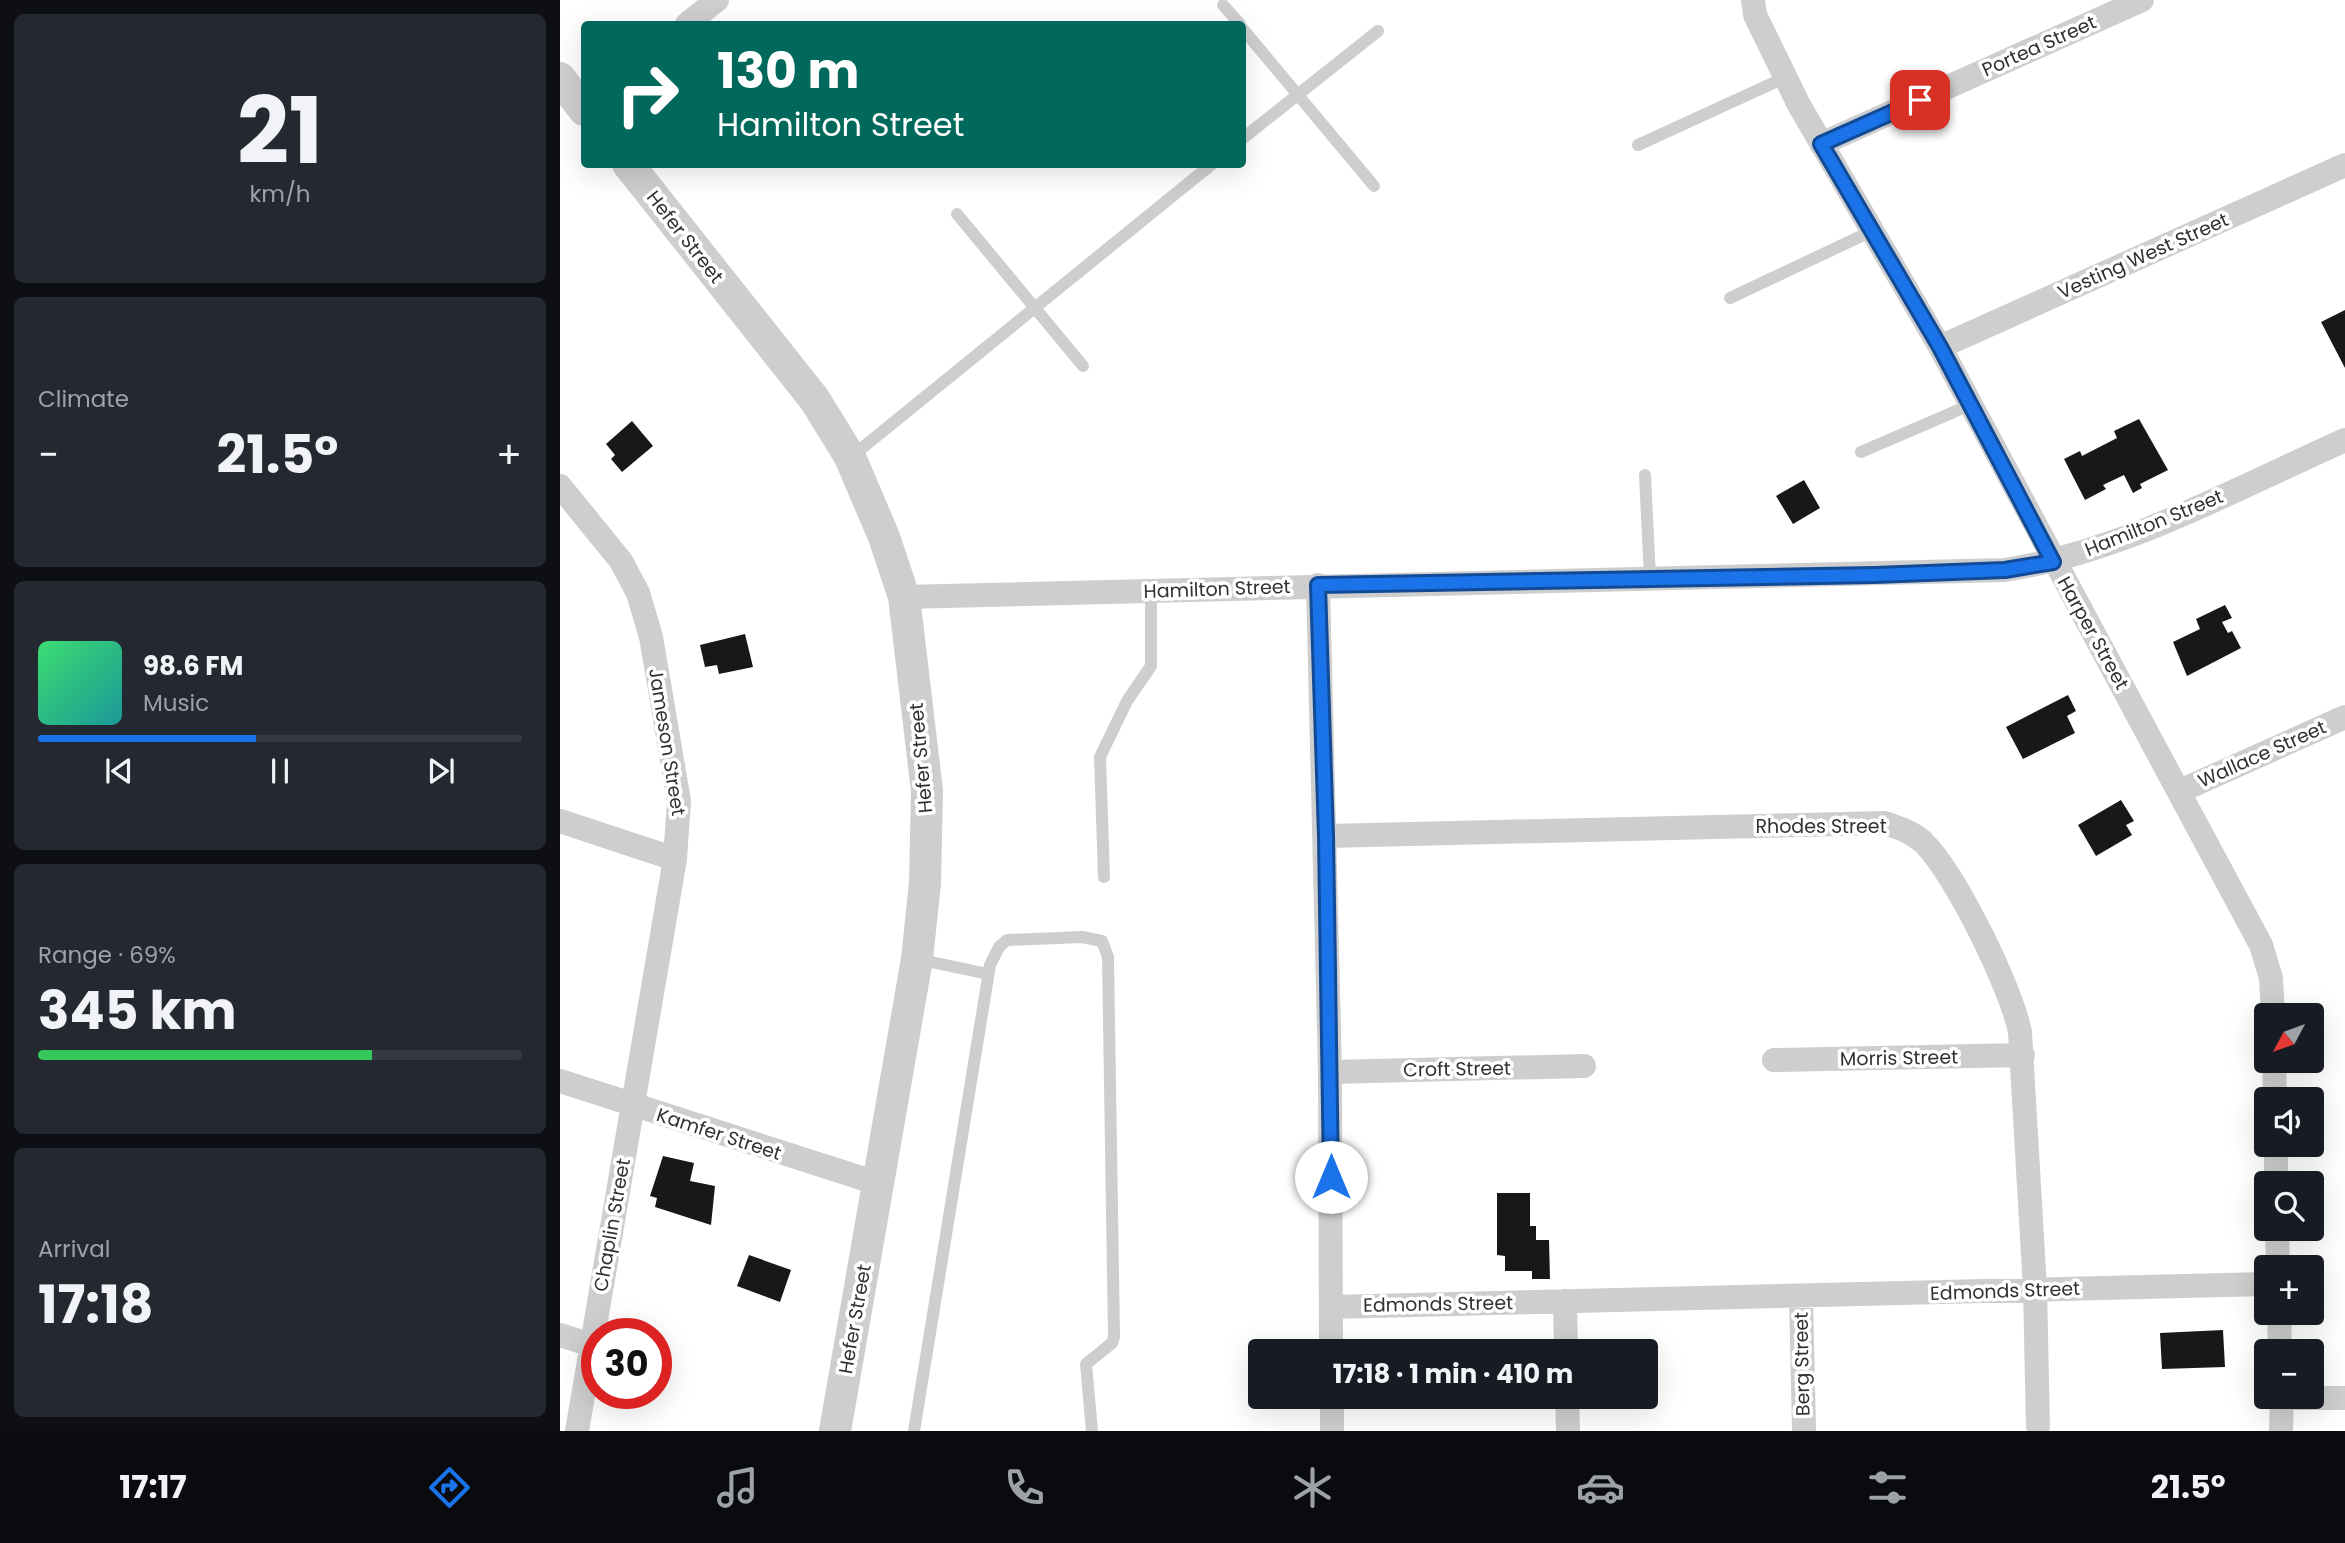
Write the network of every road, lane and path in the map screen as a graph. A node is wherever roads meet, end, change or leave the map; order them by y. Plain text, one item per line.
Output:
1 (717, 0) edge
2 (1753, 0) edge
3 (2142, 0) edge
4 (1223, 5) dead end
5 (691, 21) edge
6 (1237, 21) edge
7 (1378, 31) dead end
8 (1246, 32) edge
9 (560, 78) edge
10 (1784, 78) junction
11 (1298, 94) junction
12 (581, 105) edge
13 (1246, 136) edge
14 (1821, 144) junction
15 (1638, 145) dead end
16 (2345, 166) edge
17 (631, 168) edge
18 (1207, 168) edge
19 (1374, 186) dead end
20 (957, 214) dead end
21 (1872, 231) junction
22 (1730, 298) dead end
23 (1037, 309) junction
24 (1940, 347) junction
25 (1083, 366) dead end
26 (1970, 405) junction
27 (2345, 440) edge
28 (1861, 452) dead end
29 (850, 457) junction
30 (1645, 475) dead end
31 (560, 486) edge
32 (2053, 562) junction
33 (1650, 578) junction
34 (1318, 585) junction
35 (1151, 592) junction
36 (904, 597) junction
37 (2345, 717) edge
38 (2180, 791) junction
39 (560, 821) edge
40 (1326, 836) junction
41 (675, 859) junction
42 (1104, 877) dead end
43 (917, 960) junction
44 (988, 974) junction
45 (2272, 1003) edge
46 (2023, 1055) junction
47 (1774, 1060) dead end
48 (1584, 1066) dead end
49 (1330, 1072) junction
50 (560, 1081) edge
51 (633, 1105) junction
52 (880, 1184) junction
53 (2254, 1284) edge
54 (2035, 1289) junction
55 (1801, 1297) junction
56 (1564, 1301) junction
57 (1331, 1307) junction
58 (596, 1318) edge
59 (560, 1335) edge
60 (1331, 1339) edge
61 (1566, 1339) edge
62 (581, 1342) edge
63 (2324, 1398) edge
64 (2345, 1398) edge
65 (581, 1406) edge
66 (1332, 1409) edge
67 (1567, 1409) edge
68 (2282, 1409) edge
69 (2038, 1426) dead end
70 (1332, 1430) edge
71 (577, 1431) edge
72 (835, 1431) edge
73 (914, 1431) edge
74 (1092, 1431) edge
75 (1568, 1431) edge
76 (1804, 1431) edge
77 (2281, 1431) edge

1 - 5 street
2 - 10 street, Harper Street
3 - 14 street, Portea Street
4 - 6 lane
7 - 11 lane
8 - 11 lane
9 - 12 street
10 - 14 street, Harper Street
10 - 15 lane
11 - 13 lane
11 - 19 lane
14 - 21 street, Harper Street
16 - 24 street, Vesting West Street
17 - 29 street, Hefer Street
18 - 23 lane
20 - 23 lane
21 - 22 lane
21 - 24 street, Harper Street
23 - 25 lane
23 - 29 lane
24 - 26 street, Harper Street
26 - 28 lane
26 - 32 street, Harper Street
27 - 32 street, Hamilton Street
29 - 36 street, Hefer Street
30 - 33 lane
31 - 41 street, Jameson Street
32 - 33 street, Hamilton Street
32 - 38 street, Harper Street
33 - 34 street, Hamilton Street
34 - 35 street, Hamilton Street
34 - 40 street
35 - 36 street, Hamilton Street
35 - 42 lane
36 - 43 street, Hefer Street
37 - 38 street, Wallace Street
38 - 45 street, Harper Street
39 - 41 street
40 - 46 street, Rhodes Street
40 - 49 street
41 - 51 street, Jameson Street
43 - 44 lane
43 - 52 street, Hefer Street
44 - 73 lane
44 - 74 lane
46 - 47 street, Morris Street
46 - 54 street, Rhodes Street
48 - 49 street, Croft Street
49 - 57 street
50 - 51 street, Kamfer Street
51 - 52 street, Kamfer Street
51 - 58 street, Chaplin Street
52 - 72 street, Hefer Street
53 - 54 street, Edmonds Street
54 - 55 street, Edmonds Street
54 - 69 street, Rhodes Street
55 - 56 street, Edmonds Street
55 - 76 street, Berg Street
56 - 57 street, Edmonds Street
56 - 61 street
57 - 60 street
59 - 62 street
63 - 64 street
65 - 71 street, Chaplin Street
66 - 70 street
67 - 75 street
68 - 77 street

